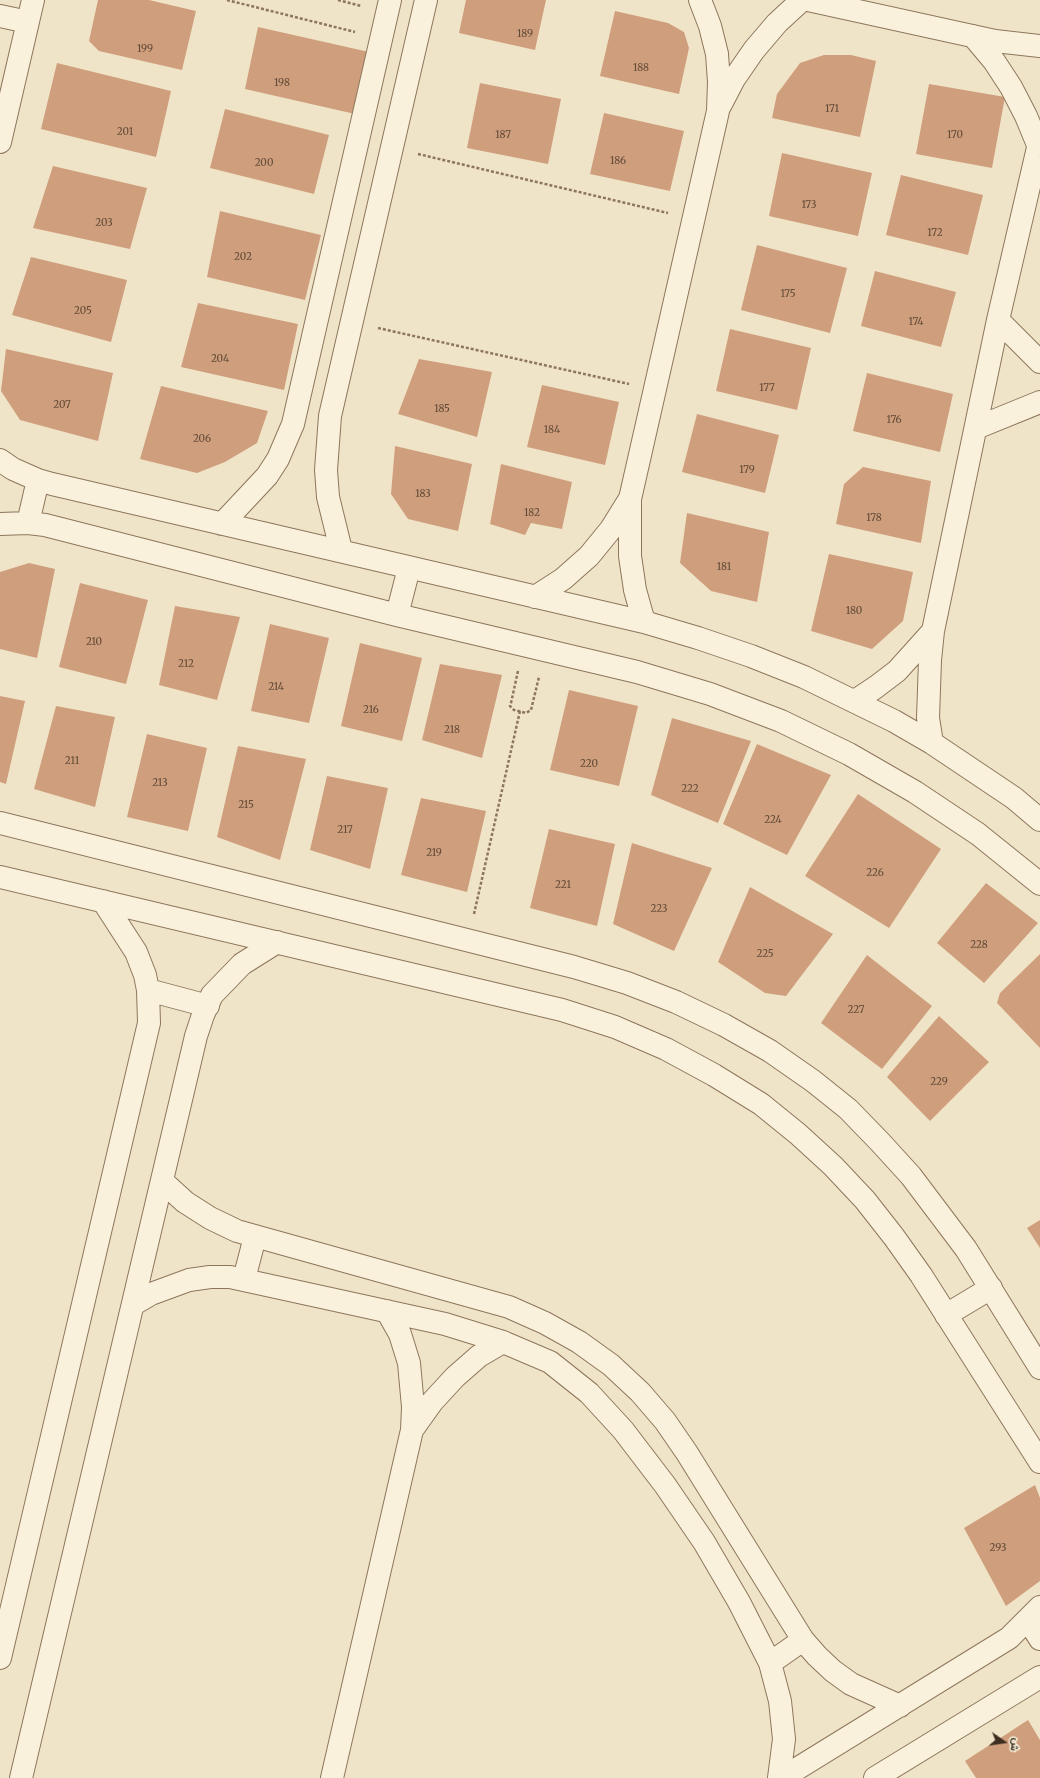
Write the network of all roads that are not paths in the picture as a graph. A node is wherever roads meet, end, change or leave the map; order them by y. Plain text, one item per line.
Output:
1 (33, 0) edge
2 (390, 0) edge
3 (426, 0) edge
4 (700, 0) edge
5 (802, 0) edge
6 (808, 0) edge
7 (0, 16) edge
8 (28, 22) junction
9 (973, 36) junction
10 (1040, 46) edge
11 (718, 111) junction
12 (0, 142) edge
13 (1039, 142) edge
14 (998, 320) junction
15 (1040, 362) edge
16 (1040, 402) edge
17 (976, 428) junction
18 (0, 460) edge
19 (38, 480) junction
20 (630, 499) junction
21 (28, 523) junction
22 (0, 524) edge
23 (222, 524) junction
24 (341, 550) junction
25 (409, 568) junction
26 (535, 597) junction
27 (397, 615) junction
28 (644, 622) junction
29 (933, 631) junction
30 (855, 701) junction
31 (932, 743) junction
32 (1040, 820) edge
33 (0, 823) edge
34 (0, 877) edge
35 (1040, 884) edge
36 (103, 901) junction
37 (277, 942) junction
38 (148, 990) junction
39 (208, 1006) junction
40 (163, 1182) junction
41 (255, 1237) junction
42 (244, 1279) junction
43 (991, 1288) junction
44 (134, 1304) junction
45 (387, 1312) junction
46 (946, 1315) junction
47 (504, 1342) junction
48 (1040, 1368) edge
49 (412, 1430) junction
50 (1040, 1462) edge
51 (1034, 1614) edge
52 (1040, 1638) edge
53 (803, 1640) junction
54 (0, 1658) edge
55 (770, 1663) junction
56 (1040, 1677) edge
57 (900, 1706) junction
58 (21, 1778) edge
59 (332, 1778) edge
60 (781, 1778) edge
61 (875, 1778) edge

1 - 8 street
2 - 23 street
3 - 24 street
4 - 11 street
5 - 11 street
6 - 9 street
7 - 8 street
8 - 12 street
9 - 10 street
9 - 13 street
11 - 20 street
13 - 14 street
14 - 15 street
14 - 17 street
16 - 17 street
17 - 29 street
18 - 19 street
19 - 21 street
19 - 23 street
20 - 26 street
20 - 28 street
21 - 22 street
21 - 27 street
23 - 24 street
24 - 25 street
25 - 26 street
25 - 27 street
26 - 28 street
27 - 35 street
28 - 30 street
29 - 30 street
29 - 31 street
30 - 31 street
31 - 32 street
33 - 43 street
34 - 36 street
36 - 37 street
36 - 38 street
37 - 39 street
37 - 46 street
38 - 39 street
38 - 54 street
39 - 40 street
40 - 41 street
40 - 44 street
41 - 42 street
41 - 53 street
42 - 44 street
42 - 45 street
43 - 46 street
43 - 48 street
44 - 58 street
45 - 47 street
45 - 49 street
46 - 50 street
47 - 49 street
47 - 55 street
49 - 59 street
51 - 52 street
51 - 57 street
53 - 55 street
53 - 57 street
55 - 60 street
56 - 61 street
57 - 60 street

